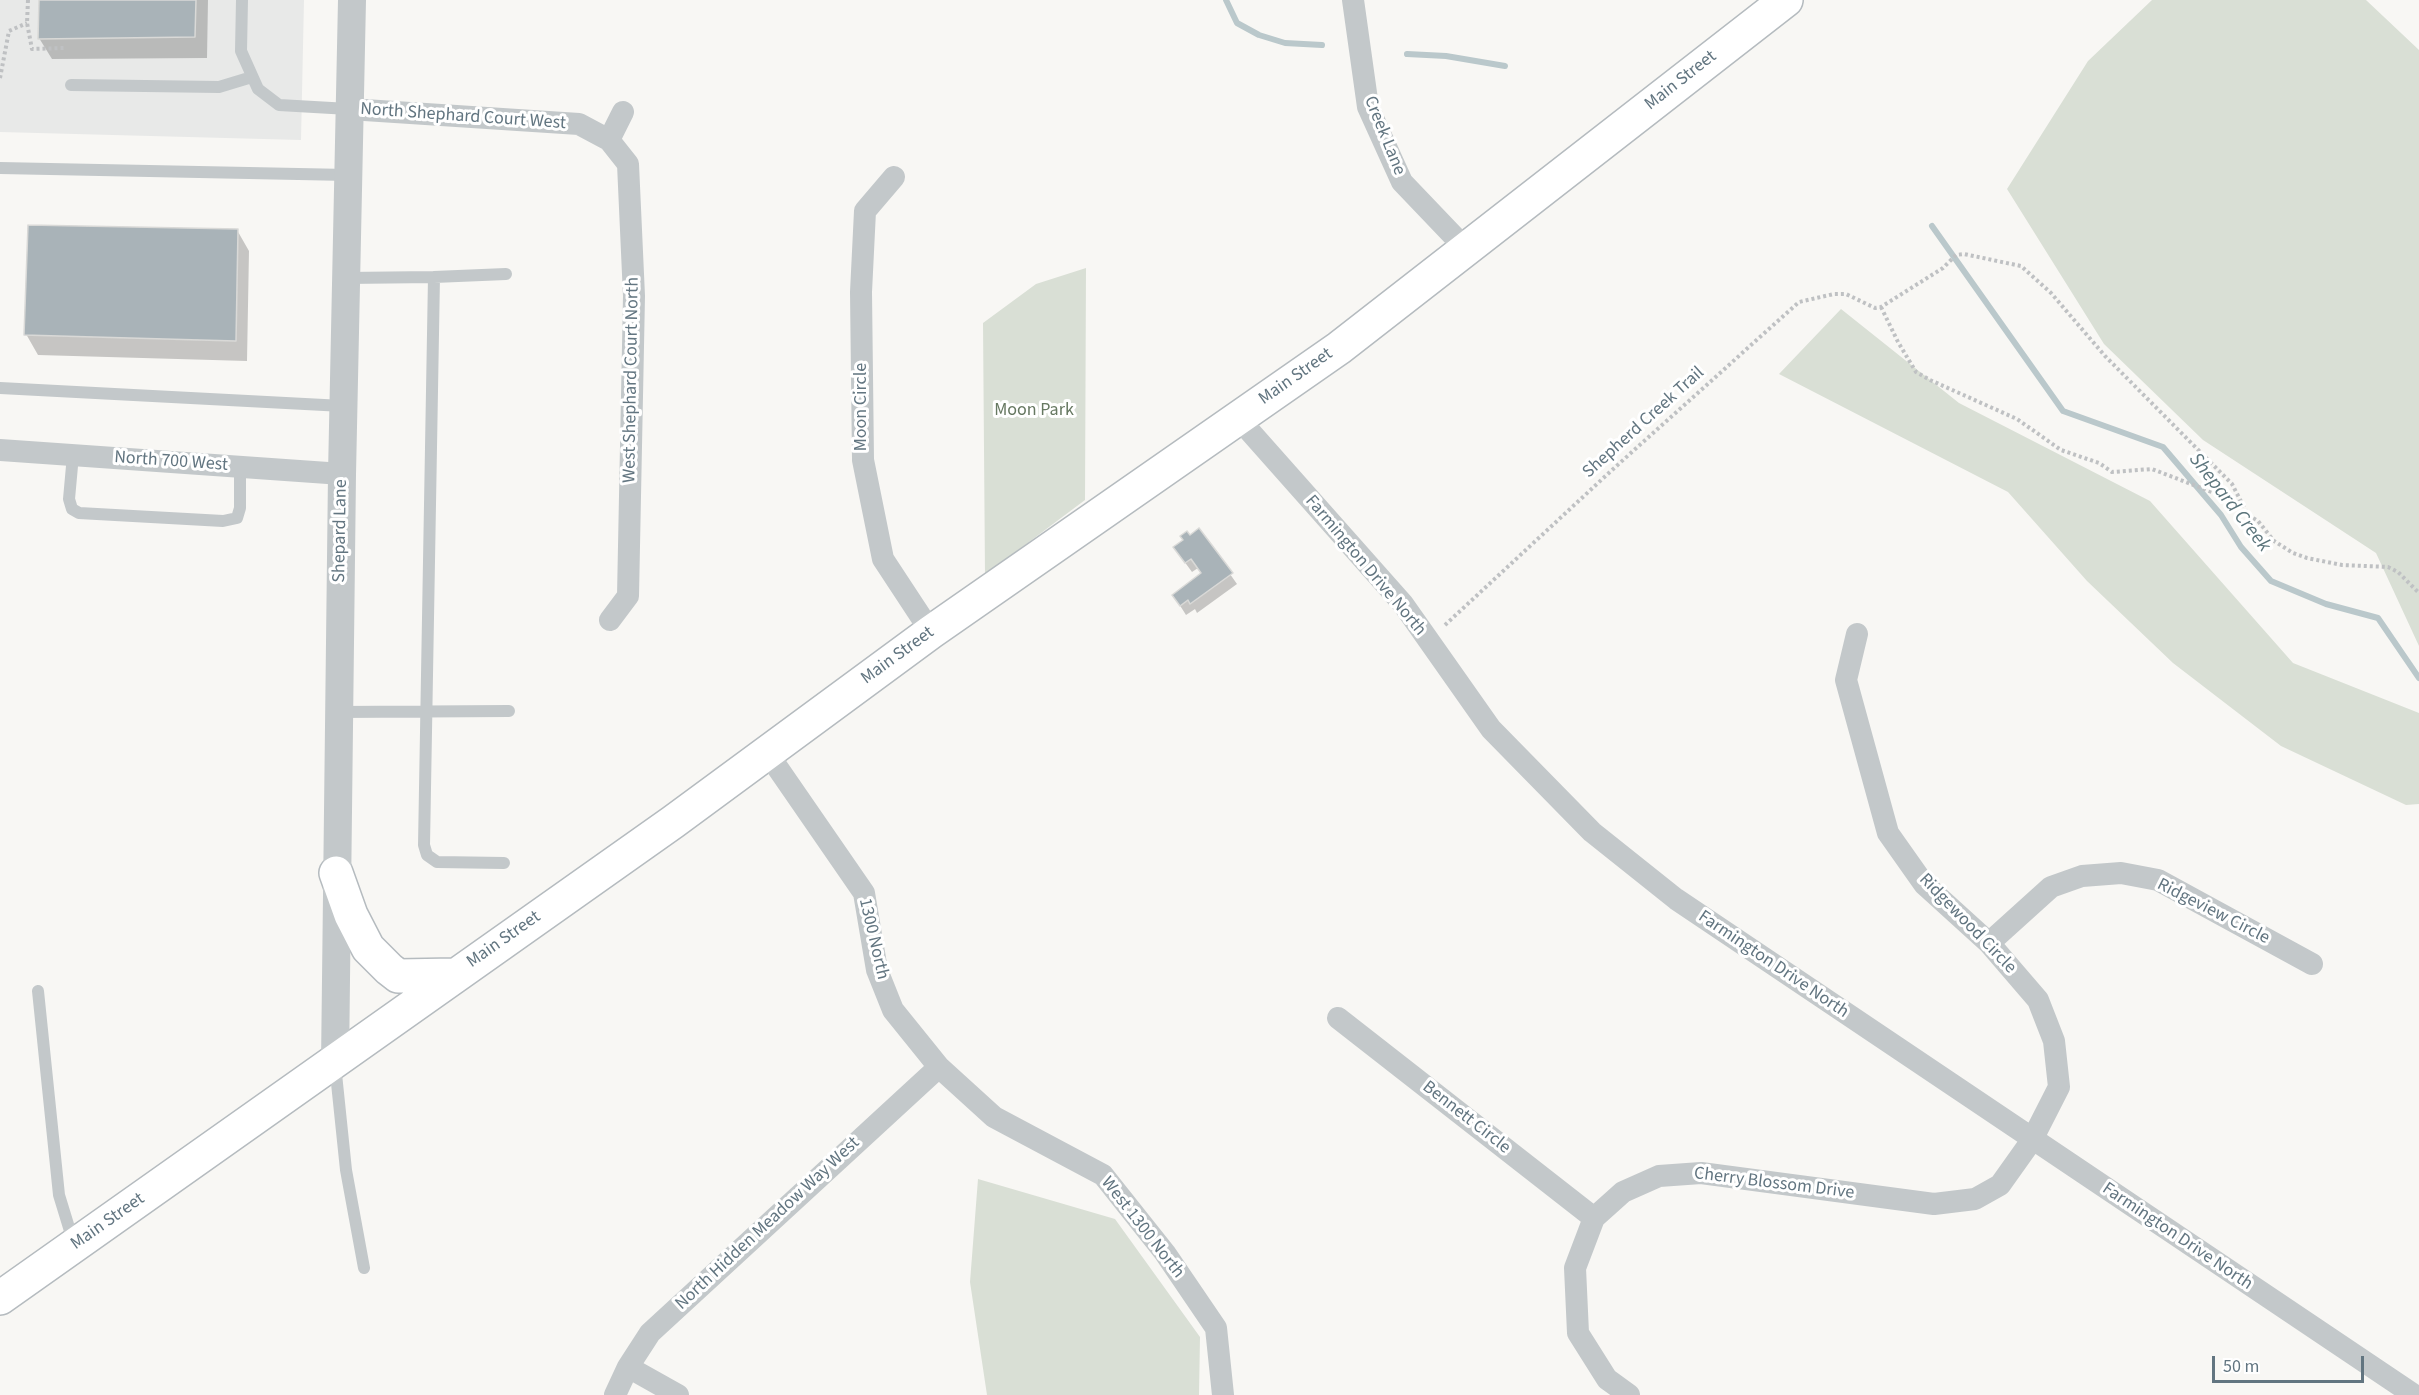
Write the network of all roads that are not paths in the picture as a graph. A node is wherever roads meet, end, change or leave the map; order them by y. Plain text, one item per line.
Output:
1 (242, 0) edge
2 (352, 0) edge
3 (1353, 0) edge
4 (1786, 0) edge
5 (252, 77) junction
6 (70, 85) dead end
7 (349, 109) junction
8 (623, 112) dead end
9 (609, 140) junction
10 (0, 168) edge
11 (348, 175) junction
12 (894, 177) dead end
13 (1466, 249) junction
14 (506, 274) dead end
15 (434, 277) junction
16 (346, 278) junction
17 (0, 388) edge
18 (343, 406) junction
19 (1238, 418) junction
20 (0, 450) edge
21 (73, 455) junction
22 (240, 467) junction
23 (342, 474) junction
24 (610, 620) dead end
25 (931, 632) junction
26 (1857, 634) dead end
27 (428, 710) junction
28 (509, 711) dead end
29 (338, 712) junction
30 (766, 751) junction
31 (504, 863) dead end
32 (336, 873) junction
33 (1989, 943) junction
34 (2312, 964) dead end
35 (455, 975) junction
36 (38, 991) dead end
37 (1338, 1018) dead end
38 (335, 1063) junction
39 (939, 1067) junction
40 (2032, 1140) junction
41 (1594, 1218) junction
42 (74, 1246) junction
43 (364, 1268) dead end
44 (0, 1298) edge
45 (628, 1367) junction
46 (615, 1395) edge
47 (678, 1395) edge
48 (1223, 1395) edge
49 (1629, 1395) edge
50 (2414, 1395) edge

1 - 5 lane
2 - 7 street, Shepard Lane
3 - 13 street, Creek Lane
4 - 13 main road, Main Street
5 - 6 lane
5 - 7 lane
7 - 9 street, North Shephard Court West
7 - 11 street, Shepard Lane
8 - 9 street
9 - 24 street, West Shephard Court North
10 - 11 lane
11 - 16 street, Shepard Lane
12 - 25 street, Moon Circle
13 - 19 main road, Main Street
14 - 15 lane
15 - 16 lane
15 - 27 lane
16 - 18 street, Shepard Lane
17 - 18 lane
18 - 23 street, Shepard Lane
19 - 25 main road, Main Street
19 - 40 street, Farmington Drive North
20 - 21 street, North 700 West
21 - 22 street, North 700 West
21 - 22 lane
22 - 23 street, North 700 West
23 - 29 street, Shepard Lane
25 - 30 main road, Main Street
26 - 33 street, Ridgewood Circle
27 - 28 lane
27 - 29 lane
27 - 31 lane
29 - 32 street, Shepard Lane
30 - 35 main road, Main Street
30 - 39 street, 1300 North
32 - 35 main road
32 - 38 street, Shepard Lane
33 - 34 street, Ridgeview Circle
33 - 40 street, Ridgewood Circle
35 - 38 main road, Main Street
36 - 42 lane
37 - 41 street, Bennett Circle
38 - 42 main road, Main Street
38 - 43 lane
39 - 45 street, North Hidden Meadow Way West
39 - 48 street, West 1300 North
40 - 41 street, Cherry Blossom Drive
40 - 50 street, Farmington Drive North
41 - 49 street, Cherry Blossom Drive
42 - 44 main road, Main Street
45 - 46 street, North Hidden Meadow Way West
45 - 47 street

